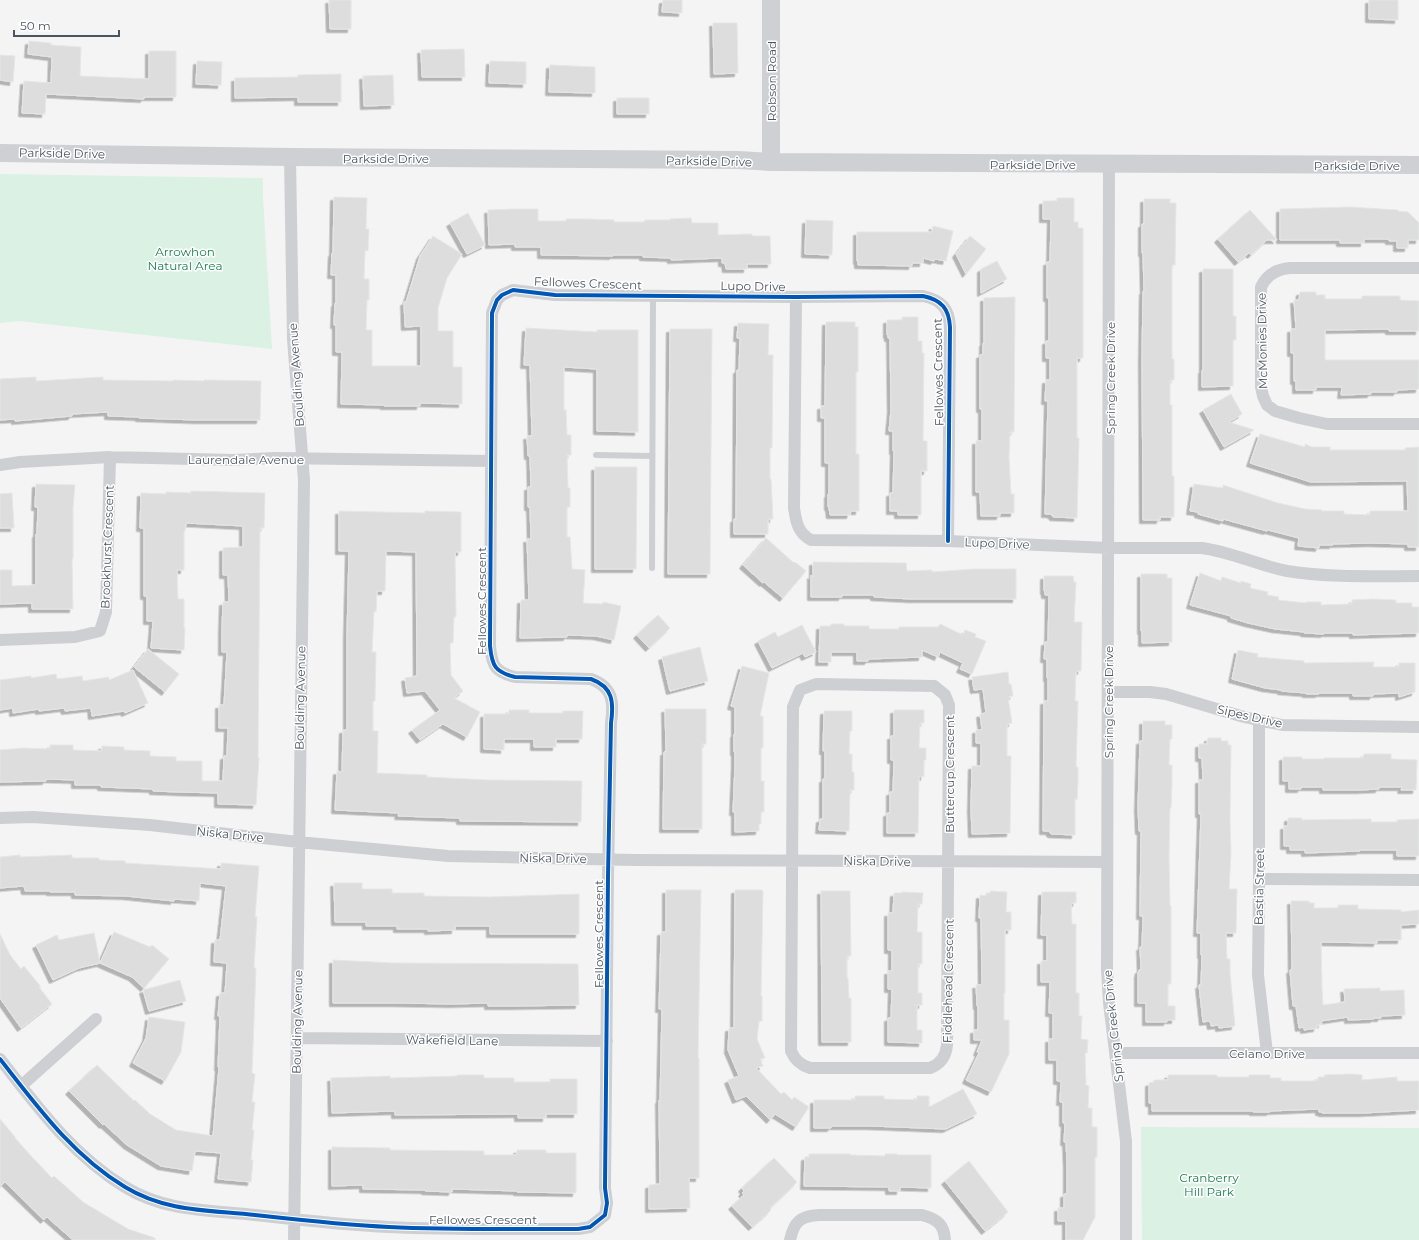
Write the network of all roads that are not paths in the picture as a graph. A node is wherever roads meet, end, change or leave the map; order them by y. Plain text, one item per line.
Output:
1 (771, 0) edge
2 (0, 152) edge
3 (290, 157) junction
4 (771, 162) junction
5 (1110, 164) junction
6 (1419, 165) edge
7 (1419, 268) edge
8 (653, 295) junction
9 (711, 296) joint
10 (796, 297) junction
11 (1419, 424) edge
12 (596, 455) dead end
13 (652, 456) junction
14 (110, 457) junction
15 (302, 459) junction
16 (492, 461) junction
17 (0, 465) edge
18 (948, 541) junction
19 (1109, 548) junction
20 (652, 568) dead end
21 (1419, 576) edge
22 (0, 640) edge
23 (1108, 692) junction
24 (1259, 721) junction
25 (1419, 728) edge
26 (0, 818) edge
27 (298, 842) junction
28 (608, 860) junction
29 (792, 860) junction
30 (948, 862) junction
31 (1107, 862) junction
32 (1259, 879) junction
33 (1419, 880) edge
34 (96, 1020) dead end
35 (297, 1038) junction
36 (608, 1041) junction
37 (1116, 1053) junction
38 (1267, 1053) junction
39 (1419, 1053) edge
40 (0, 1059) edge
41 (21, 1086) junction
42 (295, 1220) junction
43 (294, 1240) edge
44 (790, 1240) edge
45 (946, 1240) edge
46 (1126, 1240) edge

1 - 4 main road, Robson Road
2 - 3 main road, Parkside Drive
3 - 4 main road, Parkside Drive
3 - 15 street, Boulding Avenue
4 - 5 main road, Parkside Drive
5 - 6 main road, Parkside Drive
5 - 19 street, Spring Creek Drive
7 - 11 street, McMonies Drive
8 - 9 street, Fellowes Crescent
8 - 13 lane
8 - 16 street, Fellowes Crescent
9 - 10 street, Lupo Drive
10 - 18 street, Lupo Drive
10 - 18 street, Fellowes Crescent
12 - 13 lane
13 - 20 lane
14 - 15 street, Laurendale Avenue
14 - 17 street, Laurendale Avenue
14 - 22 street, Brookhurst Crescent
15 - 16 street, Laurendale Avenue
15 - 27 street, Boulding Avenue
16 - 28 street, Fellowes Crescent
18 - 19 street, Lupo Drive
19 - 21 street
19 - 23 street, Spring Creek Drive
23 - 24 street, Sipes Drive
23 - 31 street, Spring Creek Drive
24 - 25 street, Sipes Drive
24 - 32 street, Bastia Street
26 - 27 street, Niska Drive
27 - 28 street, Niska Drive
27 - 35 street, Boulding Avenue
28 - 29 street, Niska Drive
28 - 36 street, Fellowes Crescent
29 - 30 street, Niska Drive
29 - 30 street, Buttercup Crescent
29 - 30 street, Fiddlehead Crescent
30 - 31 street, Niska Drive
31 - 37 street, Spring Creek Drive
32 - 33 street
32 - 38 street, Bastia Street
34 - 41 street
35 - 36 street, Wakefield Lane
35 - 42 street, Boulding Avenue
36 - 42 street, Fellowes Crescent
37 - 38 street, Celano Drive
37 - 46 street, Spring Creek Drive
38 - 39 street, Celano Drive
40 - 41 street, Fellowes Crescent
41 - 42 street, Fellowes Crescent
42 - 43 street, Boulding Avenue
44 - 45 street

